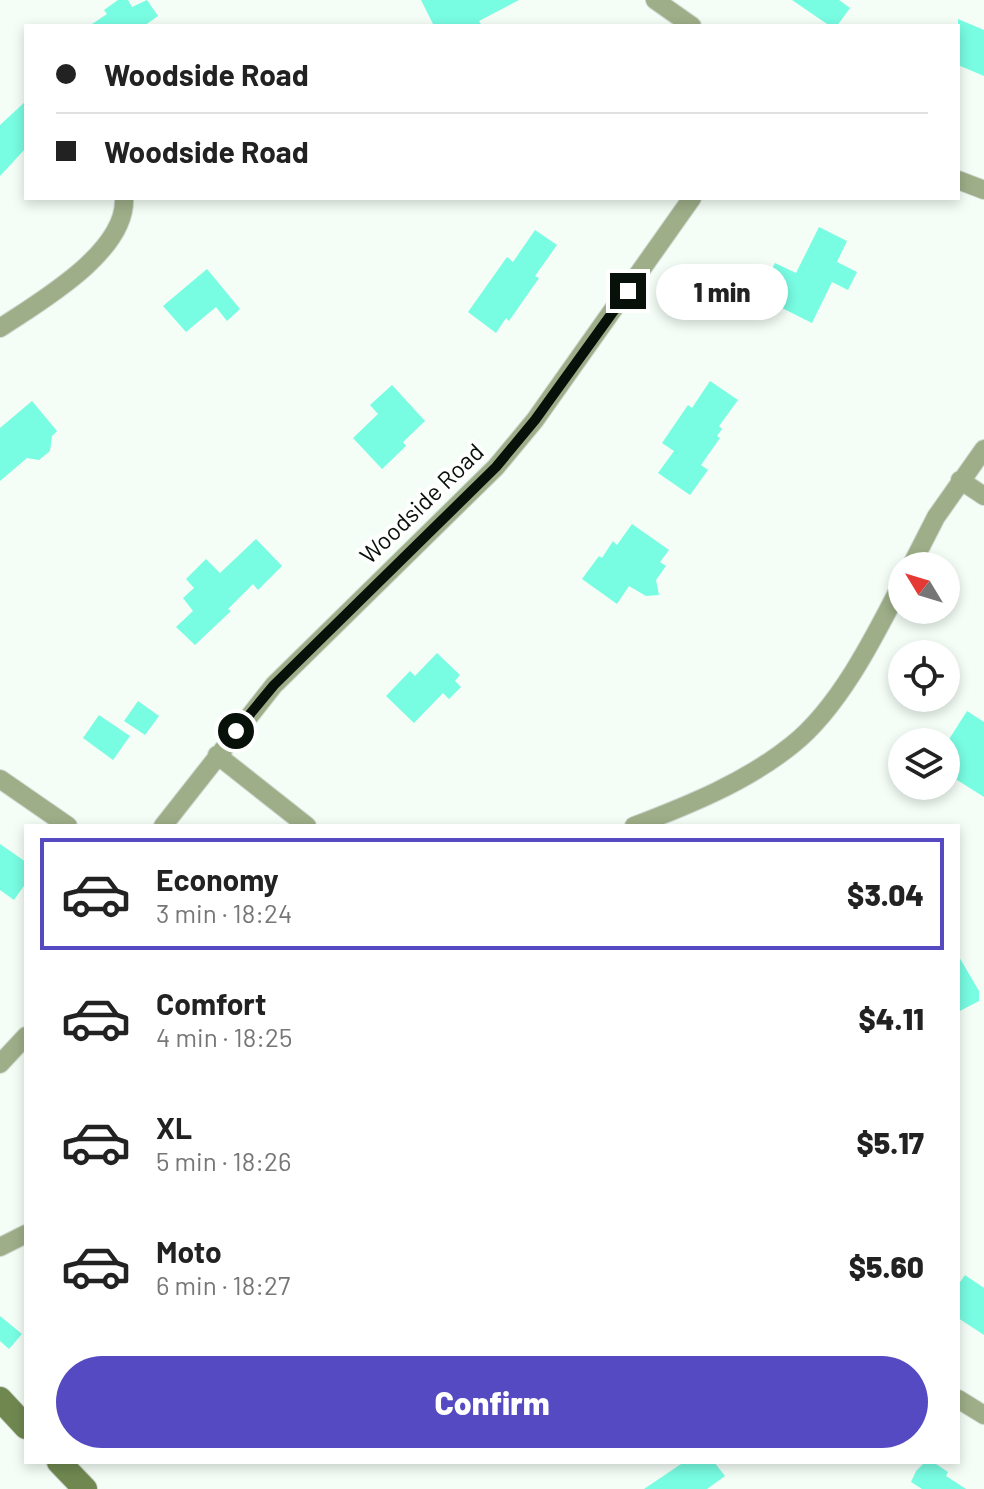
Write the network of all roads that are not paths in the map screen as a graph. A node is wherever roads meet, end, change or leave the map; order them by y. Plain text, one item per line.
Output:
1 (655, 0) edge
2 (689, 24) edge
3 (960, 181) edge
4 (984, 190) edge
5 (124, 200) edge
6 (691, 200) edge
7 (0, 328) edge
8 (981, 458) edge
9 (960, 480) junction
10 (984, 496) edge
11 (918, 552) edge
12 (888, 611) edge
13 (217, 755) junction
14 (0, 779) edge
15 (65, 824) edge
16 (165, 824) edge
17 (304, 824) edge
18 (639, 824) edge
19 (24, 1038) edge
20 (0, 1064) edge
21 (24, 1235) edge
22 (0, 1247) edge
23 (0, 1399) edge
24 (960, 1400) edge
25 (984, 1415) edge
26 (24, 1425) edge
27 (61, 1464) edge
28 (85, 1489) edge

1 - 2 street
3 - 4 street
5 - 7 street
6 - 13 street, Woodside Road
8 - 9 street
9 - 10 street
9 - 11 street
12 - 18 street
13 - 16 street, Woodside Road
13 - 17 street
14 - 15 street
19 - 20 street
21 - 22 street
23 - 26 street
24 - 25 street
27 - 28 street

